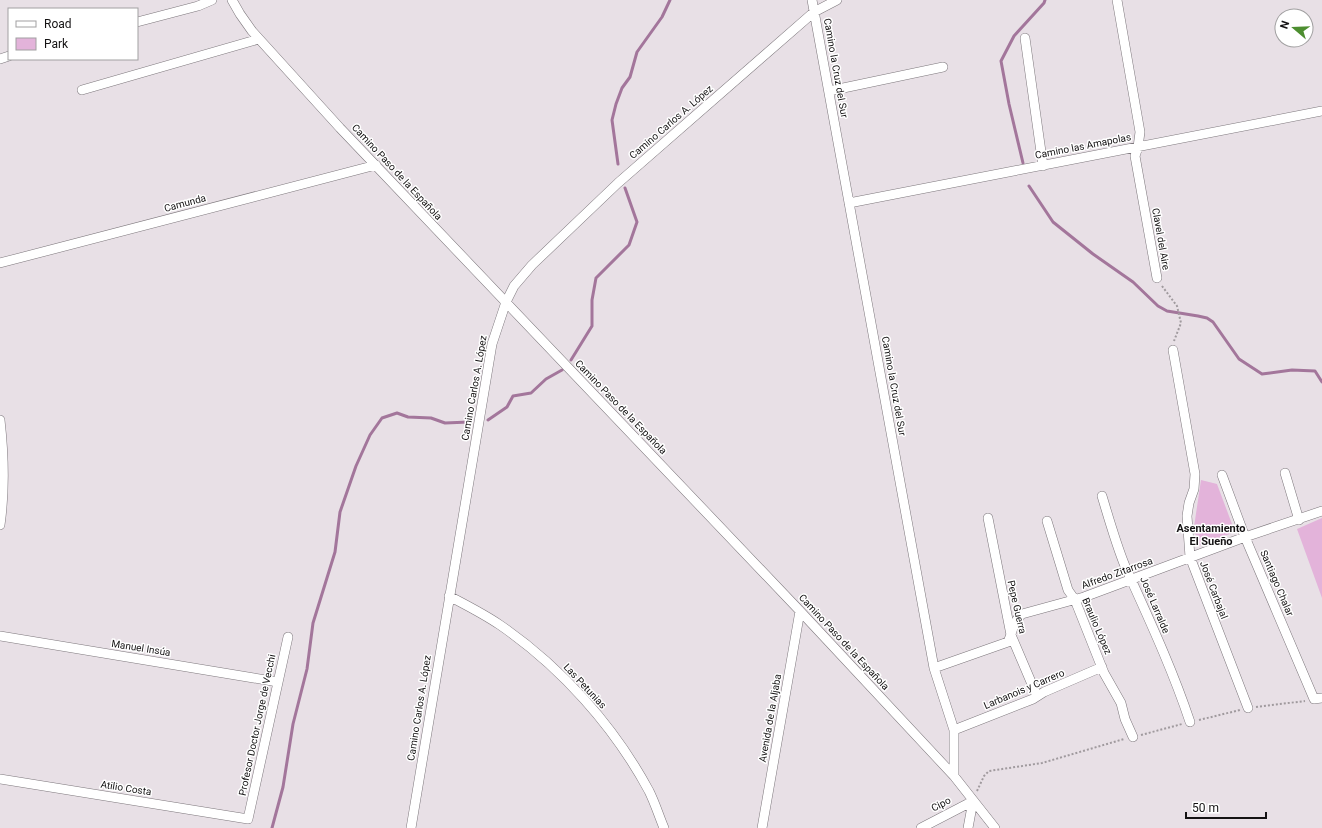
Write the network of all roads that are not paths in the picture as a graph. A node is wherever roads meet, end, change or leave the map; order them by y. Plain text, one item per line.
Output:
1 (212, 0) edge
2 (232, 0) edge
3 (812, 0) edge
4 (837, 0) edge
5 (1117, 0) edge
6 (814, 12) junction
7 (138, 22) edge
8 (1025, 38) dead end
9 (259, 39) junction
10 (943, 67) dead end
11 (82, 90) dead end
12 (829, 91) junction
13 (1322, 111) edge
14 (1138, 147) junction
15 (376, 165) junction
16 (1043, 166) junction
17 (849, 204) junction
18 (0, 263) edge
19 (1157, 278) road end
20 (506, 302) junction
21 (1173, 350) road end
22 (0, 420) edge
23 (1285, 472) dead end
24 (1222, 475) dead end
25 (1102, 496) dead end
26 (1322, 511) edge
27 (988, 518) dead end
28 (1299, 520) junction
29 (1047, 521) dead end
30 (0, 525) edge
31 (1245, 536) junction
32 (1190, 557) junction
33 (1132, 579) junction
34 (449, 596) junction
35 (1075, 600) junction
36 (800, 611) junction
37 (1011, 635) junction
38 (0, 636) edge
39 (288, 636) dead end
40 (1102, 667) junction
41 (934, 668) junction
42 (278, 682) junction
43 (1037, 696) junction
44 (1318, 698) edge
45 (1248, 708) dead end
46 (1190, 722) dead end
47 (954, 730) junction
48 (1133, 737) dead end
49 (954, 776) junction
50 (0, 778) edge
51 (973, 801) junction
52 (248, 819) joint
53 (410, 828) edge
54 (664, 828) edge
55 (762, 828) edge
56 (920, 828) edge
57 (968, 828) edge
58 (995, 828) edge

1 - 7 street
2 - 9 street, Camino Paso de la Española
3 - 6 street, Camino la Cruz del Sur
4 - 6 street, Camino Carlos A. López
5 - 14 street, Clavel del Aire
6 - 12 street, Camino la Cruz del Sur
6 - 20 street, Camino Carlos A. López
8 - 16 street
9 - 11 street
9 - 15 street, Camino Paso de la Española
10 - 12 street
12 - 17 street, Camino la Cruz del Sur
13 - 14 street, Camino las Amapolas
14 - 16 street, Camino las Amapolas
14 - 19 street, Clavel del Aire
15 - 18 street, Camunda
15 - 20 street, Camino Paso de la Española
16 - 17 street, Camino las Amapolas
17 - 41 street, Camino la Cruz del Sur
20 - 34 street, Camino Carlos A. López
20 - 36 street, Camino Paso de la Española
21 - 32 street, José Carbajal
22 - 30 street
23 - 28 street
24 - 31 street, Santiago Chalar
25 - 33 street, José Larralde
26 - 28 street, Alfredo Zitarrosa
27 - 37 street, Pepe Guerra
28 - 31 street, Alfredo Zitarrosa
29 - 35 street, Braulio López
31 - 32 street, Alfredo Zitarrosa
31 - 44 street, Santiago Chalar
32 - 33 street, Alfredo Zitarrosa
32 - 45 street, José Carbajal
33 - 35 street, Alfredo Zitarrosa
33 - 46 street, José Larralde
34 - 53 street, Camino Carlos A. López
34 - 54 street, Las Petunias
35 - 37 street, Alfredo Zitarrosa
35 - 40 street, Braulio López
36 - 49 street, Camino Paso de la Española
36 - 55 street, Avenida de la Aljaba
37 - 41 street
37 - 43 street, Pepe Guerra
38 - 42 street, Manuel Insúa
39 - 42 street, Profesor Doctor Jorge de Vecchi
40 - 43 street, Larbanois y Carrero
40 - 48 street, Braulio López
41 - 47 street, Camino la Cruz del Sur
42 - 52 street, Profesor Doctor Jorge de Vecchi
43 - 47 street, Larbanois y Carrero
47 - 49 street, Camino la Cruz del Sur
49 - 51 street, Camino Paso de la Española
50 - 52 street, Atilio Costa
51 - 56 street, Cipo
51 - 57 street
51 - 58 street, Camino Paso de la Española

